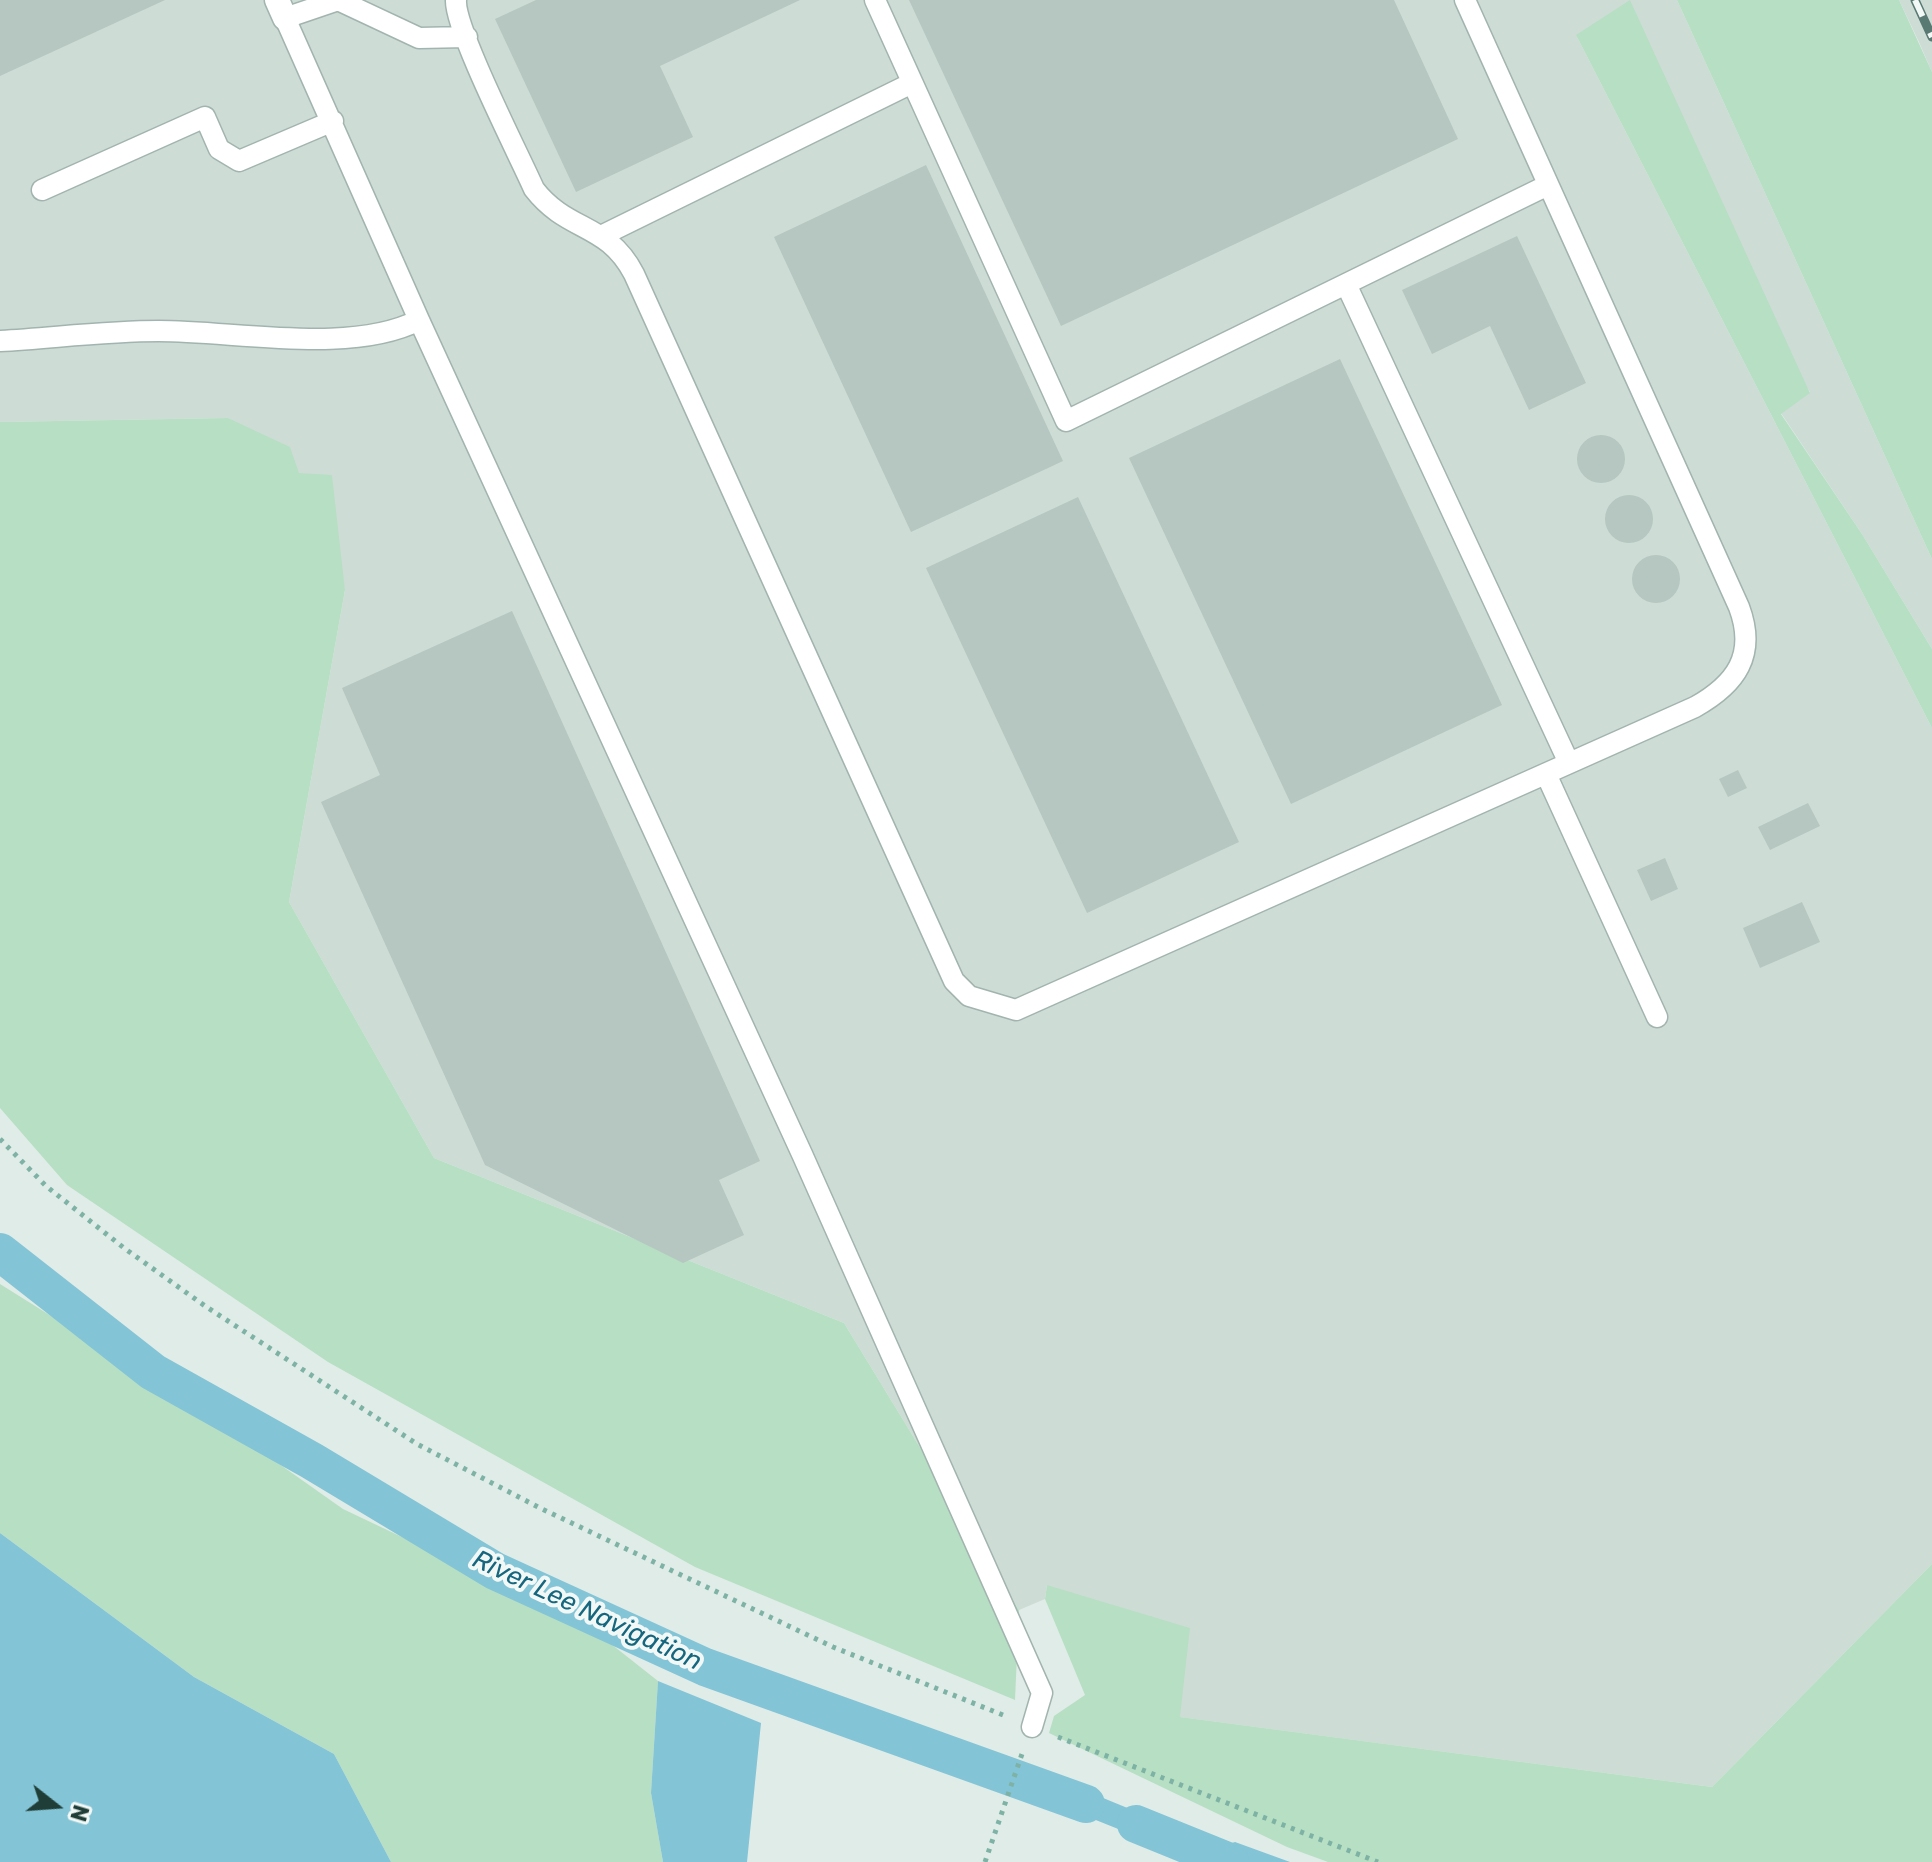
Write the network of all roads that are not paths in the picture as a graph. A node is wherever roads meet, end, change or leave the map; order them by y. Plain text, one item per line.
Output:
1 (456, 0) edge
2 (875, 0) edge
3 (1465, 0) edge
4 (281, 9) edge
5 (467, 37) junction
6 (912, 83) junction
7 (333, 121) junction
8 (1548, 185) junction
9 (42, 190) dead end
10 (601, 236) junction
11 (1346, 284) junction
12 (419, 320) junction
13 (0, 341) edge
14 (1569, 763) junction
15 (1546, 774) junction
16 (1657, 1017) dead end
17 (1029, 1735) road end

1 - 5 lane
2 - 6 lane
3 - 8 lane
4 - 5 lane
4 - 7 lane
5 - 10 lane
6 - 10 lane
6 - 11 lane
7 - 9 lane
7 - 12 lane
8 - 11 lane
8 - 14 lane
10 - 15 lane
11 - 14 lane
12 - 13 lane
12 - 17 lane
14 - 15 lane
15 - 16 lane

